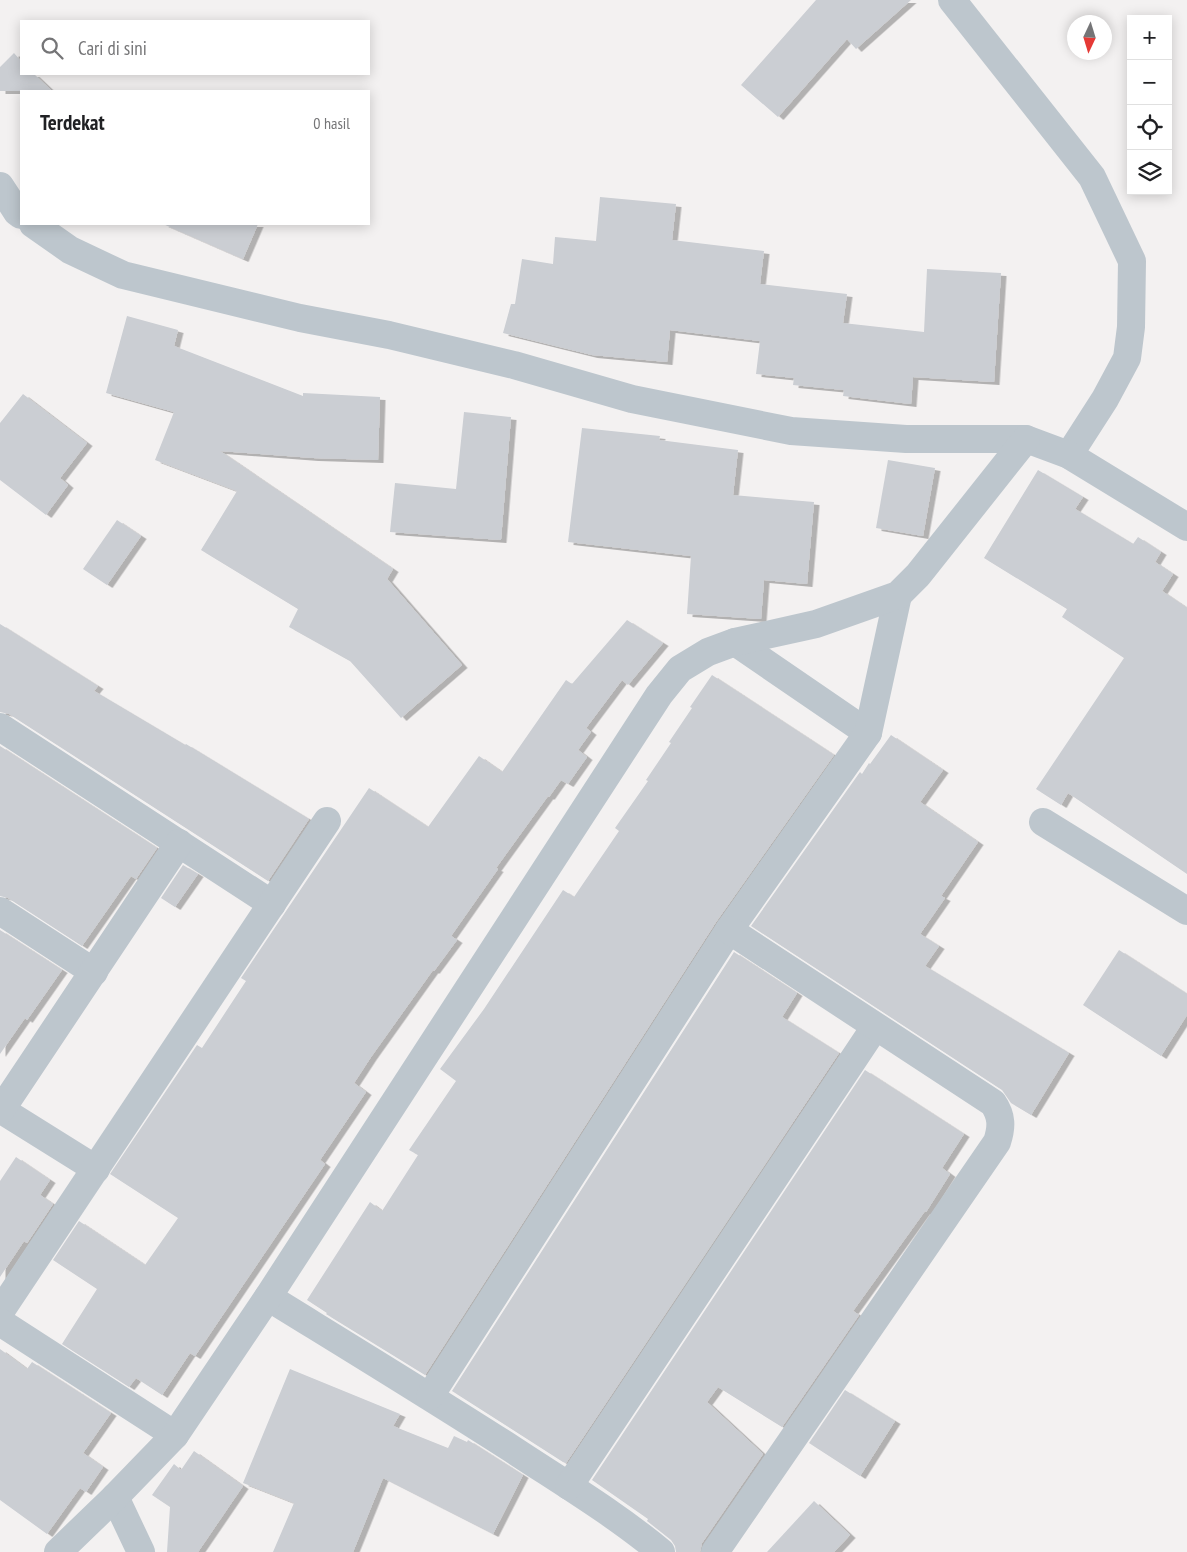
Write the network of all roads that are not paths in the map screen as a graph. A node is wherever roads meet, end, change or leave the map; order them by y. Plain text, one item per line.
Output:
1 (952, 0) edge
2 (0, 186) edge
3 (20, 214) edge
4 (34, 225) edge
5 (1026, 439) junction
6 (1069, 455) junction
7 (1187, 527) edge
8 (898, 595) junction
9 (735, 642) junction
10 (0, 727) edge
11 (868, 733) junction
12 (327, 821) dead end
13 (1043, 822) dead end
14 (179, 843) junction
15 (272, 904) junction
16 (0, 911) edge
17 (1187, 911) edge
18 (729, 930) junction
19 (94, 972) junction
20 (875, 1027) junction
21 (1, 1110) edge
22 (96, 1169) junction
23 (268, 1297) junction
24 (0, 1312) edge
25 (0, 1322) edge
26 (430, 1396) junction
27 (175, 1435) junction
28 (569, 1486) junction
29 (115, 1497) junction
30 (58, 1552) edge
31 (141, 1552) edge
32 (661, 1552) edge
33 (715, 1552) edge

1 - 6 street
2 - 3 street
4 - 5 street
5 - 6 street
5 - 8 street
6 - 7 street
8 - 9 street
8 - 11 street
9 - 11 street
9 - 23 street
10 - 14 street
11 - 18 street
12 - 15 street
13 - 17 street
14 - 15 street
14 - 19 street
15 - 22 street
16 - 19 street
18 - 20 street
18 - 26 street
19 - 21 street
20 - 28 street
20 - 33 street
21 - 22 street
22 - 24 street
23 - 26 street
23 - 27 street
25 - 27 street
26 - 28 street
27 - 29 street
28 - 32 street
29 - 30 street
29 - 31 street

